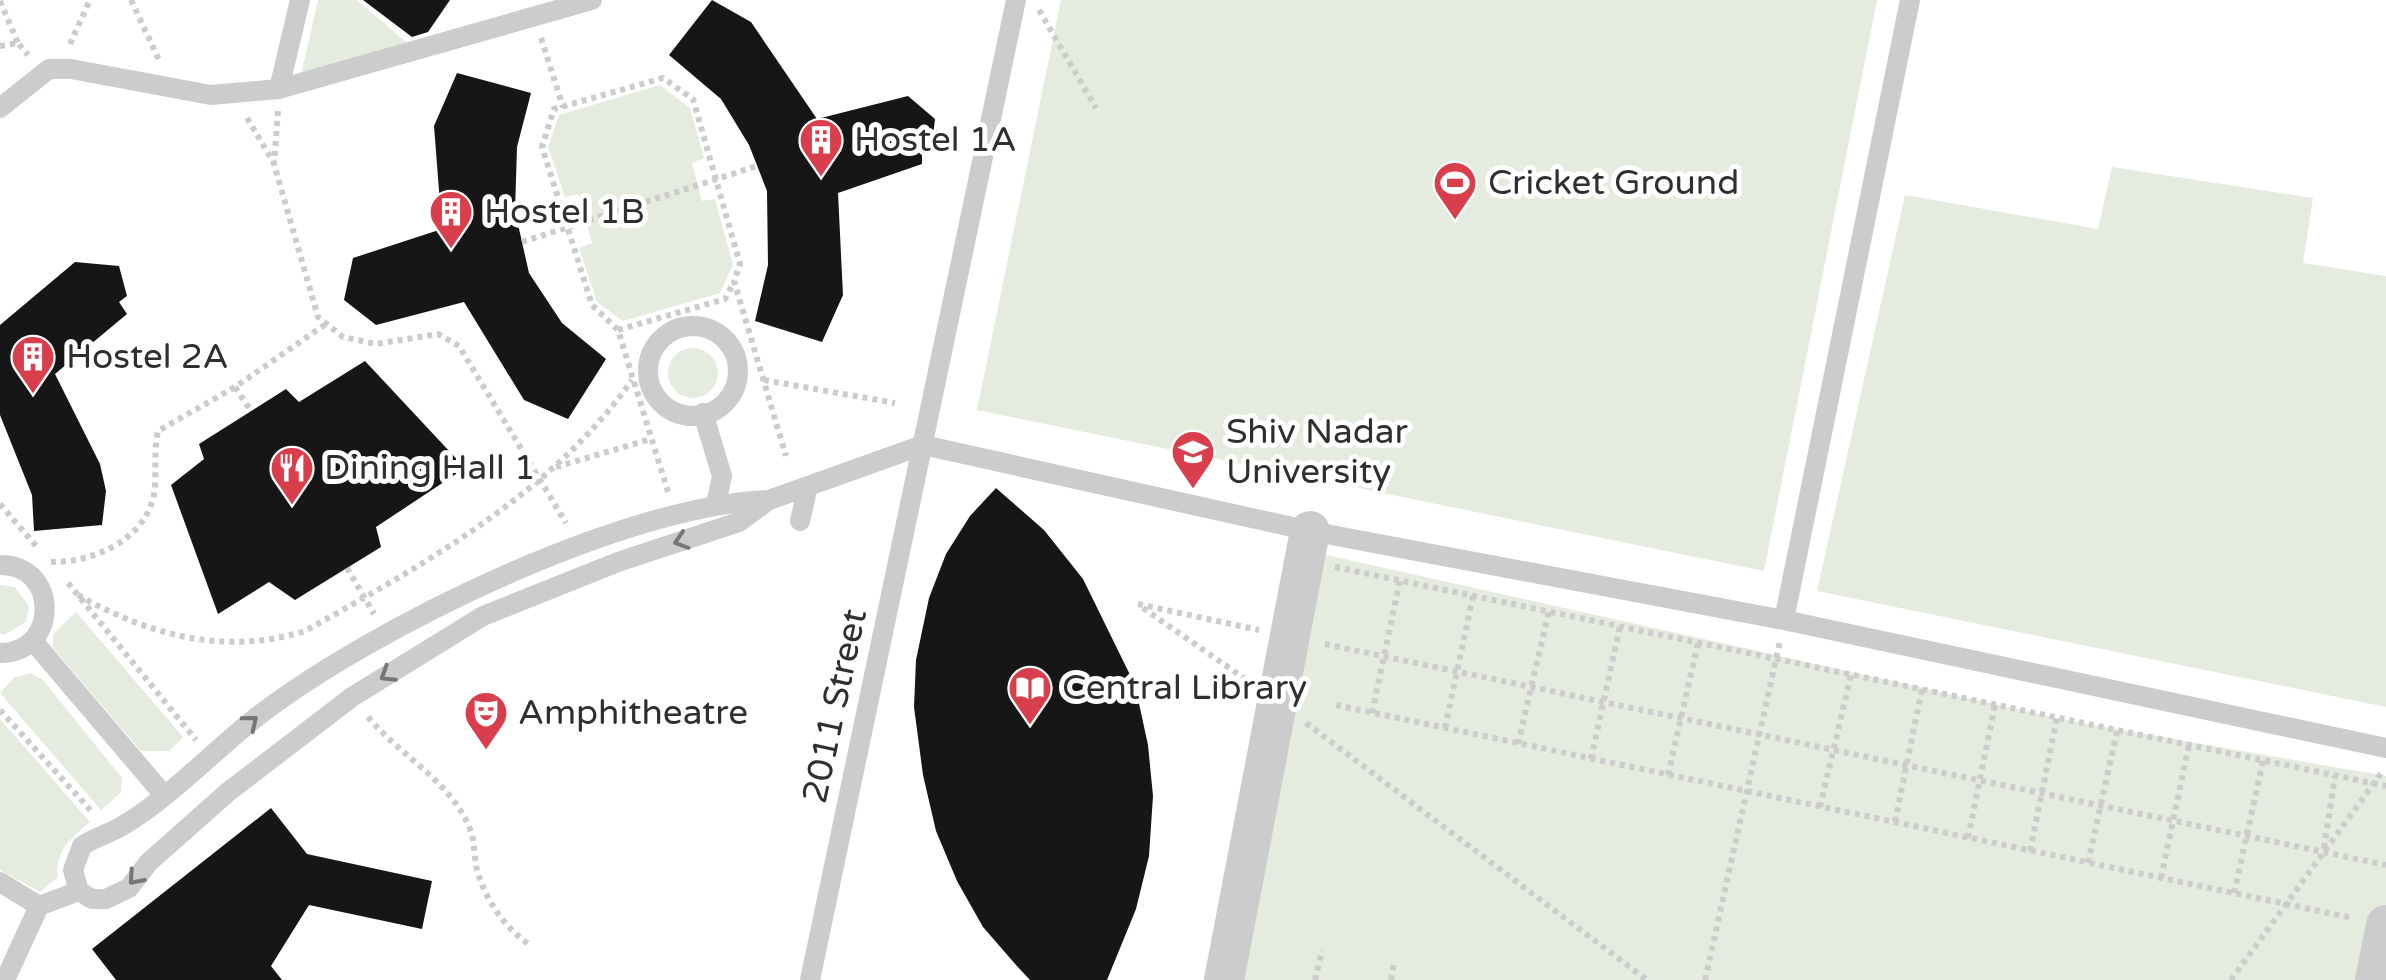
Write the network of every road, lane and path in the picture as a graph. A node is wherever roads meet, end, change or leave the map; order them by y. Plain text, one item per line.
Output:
1 (90, 0) edge
2 (131, 0) edge
3 (300, 0) edge
4 (592, 0) edge
5 (1016, 0) edge
6 (1034, 0) edge
7 (1910, 0) edge
8 (0, 1) edge
9 (535, 18) junction
10 (18, 43) dead end
11 (163, 66) dead end
12 (49, 70) junction
13 (280, 90) junction
14 (211, 95) junction
15 (563, 106) junction
16 (0, 108) edge
17 (1096, 108) dead end
18 (274, 164) junction
19 (757, 166) dead end
20 (717, 178) junction
21 (567, 228) junction
22 (522, 242) dead end
23 (734, 281) junction
24 (326, 324) junction
25 (618, 330) junction
26 (633, 379) junction
27 (764, 380) junction
28 (235, 387) junction
29 (896, 404) dead end
30 (251, 411) dead end
31 (704, 413) junction
32 (652, 438) junction
33 (924, 445) junction
34 (786, 456) dead end
35 (554, 467) junction
36 (541, 481) junction
37 (808, 486) junction
38 (668, 492) dead end
39 (769, 500) junction
40 (0, 504) edge
41 (716, 504) junction
42 (800, 522) dead end
43 (568, 527) dead end
44 (1307, 546) junction
45 (50, 562) junction
46 (0, 565) edge
47 (346, 568) dead end
48 (1400, 580) junction
49 (78, 595) junction
50 (364, 596) junction
51 (1473, 596) junction
52 (1548, 611) junction
53 (376, 618) dead end
54 (1784, 620) junction
55 (1620, 626) junction
56 (1290, 636) junction
57 (33, 642) junction
58 (1698, 643) junction
59 (0, 652) edge
60 (1384, 656) junction
61 (1776, 659) junction
62 (1458, 671) junction
63 (1851, 675) junction
64 (1532, 686) junction
65 (1922, 690) junction
66 (352, 696) junction
67 (1604, 701) junction
68 (1278, 702) junction
69 (1996, 705) junction
70 (1336, 706) dead end
71 (0, 710) edge
72 (1372, 713) junction
73 (1681, 718) junction
74 (2057, 718) junction
75 (1445, 728) junction
76 (2117, 730) junction
77 (1760, 734) junction
78 (197, 741) dead end
79 (1518, 744) junction
80 (2189, 746) junction
81 (2386, 748) edge
82 (1834, 750) junction
83 (1591, 759) junction
84 (2263, 761) junction
85 (1907, 765) junction
86 (2386, 767) edge
87 (1668, 775) junction
88 (2334, 776) junction
89 (1980, 780) junction
90 (2374, 784) junction
91 (2386, 786) edge
92 (1747, 792) junction
93 (2042, 793) junction
94 (163, 794) junction
95 (2101, 805) junction
96 (1820, 806) junction
97 (99, 819) dead end
98 (2173, 820) junction
99 (1895, 822) junction
100 (2247, 835) junction
101 (1968, 838) junction
102 (2030, 850) junction
103 (2324, 852) junction
104 (2088, 863) junction
105 (2386, 864) edge
106 (2160, 878) junction
107 (0, 882) edge
108 (79, 891) junction
109 (2234, 893) junction
110 (2286, 904) junction
111 (39, 906) junction
112 (2378, 923) edge
113 (530, 945) dead end
114 (1322, 950) dead end
115 (1394, 963) dead end
116 (6, 980) edge
117 (810, 980) edge
118 (1224, 980) edge
119 (1315, 980) edge
120 (1390, 980) edge
121 (1647, 980) edge
122 (1706, 980) edge
123 (2230, 980) edge
124 (2375, 980) edge

1 - 12 path
2 - 11 path
3 - 13 lane
4 - 9 lane
5 - 33 lane, 2011 Street
6 - 17 path
7 - 54 lane
8 - 10 path
9 - 13 lane
9 - 15 path
12 - 14 lane
12 - 16 lane
13 - 14 lane
13 - 18 path
14 - 18 path
15 - 20 path
15 - 21 path
18 - 24 path
19 - 20 path
20 - 21 path
20 - 23 path
21 - 22 path
21 - 25 path
23 - 25 path
23 - 27 path
24 - 28 path
24 - 36 path
25 - 26 path
26 - 32 path
26 - 35 path
27 - 29 path
27 - 34 path
28 - 30 path
28 - 45 path
31 - 31 lane
31 - 41 lane
32 - 35 path
32 - 38 path
33 - 37 lane
33 - 44 lane
33 - 117 lane, 2011 Street
35 - 36 path
36 - 43 path
36 - 50 path
37 - 39 lane
37 - 42 lane
39 - 41 lane
39 -> 66 lane
40 - 45 path
94 -> 41 lane
44 - 48 path
44 - 54 lane
44 - 56 street
45 - 49 path
46 - 57 lane
47 - 50 path
48 - 51 path
48 - 60 path
49 - 50 path
49 - 78 path
50 - 53 path
51 - 52 path
51 - 62 path
52 - 55 path
52 - 64 path
54 - 61 path
54 - 81 lane
55 - 58 path
55 - 67 path
56 - 60 path
56 - 68 street
56 - 68 path
57 - 59 lane
57 - 94 lane
58 - 61 path
58 - 73 path
60 - 62 path
60 - 72 path
61 - 63 path
61 - 77 path
62 - 64 path
62 - 75 path
63 - 65 path
63 - 82 path
64 - 67 path
64 - 79 path
65 - 69 path
65 - 85 path
66 -> 108 lane
66 - 113 path
67 - 73 path
67 - 83 path
68 - 118 street
68 - 121 path
69 - 74 path
69 - 89 path
70 - 72 path
71 - 97 path
72 - 75 path
73 - 77 path
73 - 87 path
74 - 76 path
74 - 93 path
75 - 79 path
76 - 80 path
76 - 95 path
77 - 82 path
77 - 92 path
79 - 83 path
80 - 84 path
80 - 98 path
82 - 85 path
82 - 96 path
83 - 87 path
84 - 88 path
84 - 100 path
85 - 89 path
85 - 99 path
86 - 90 path
87 - 92 path
88 - 90 path
88 - 103 path
89 - 93 path
89 - 101 path
90 - 91 path
90 - 103 path
92 - 96 path
92 - 122 path
93 - 95 path
93 - 102 path
94 - 108 lane
95 - 98 path
95 - 104 path
96 - 99 path
98 - 100 path
98 - 106 path
99 - 101 path
100 - 103 path
100 - 109 path
101 - 102 path
102 - 104 path
103 - 105 path
103 - 110 path
104 - 106 path
106 - 109 path
107 - 111 lane
108 - 111 lane
109 - 110 path
110 - 112 path
110 - 123 path
111 - 116 lane
112 - 124 street
114 - 119 path
115 - 120 path

